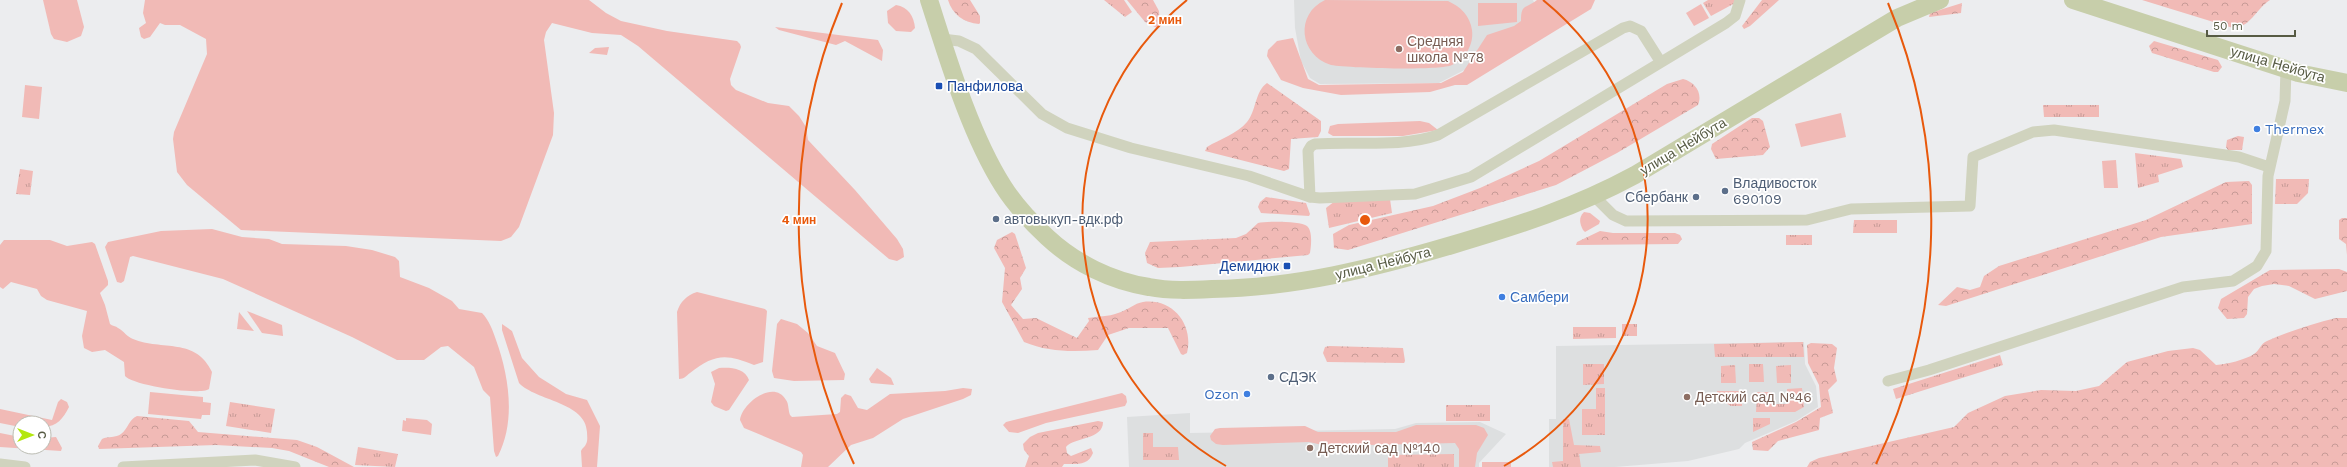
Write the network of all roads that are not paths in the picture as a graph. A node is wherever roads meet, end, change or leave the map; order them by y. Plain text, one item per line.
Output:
1 (929, 0) edge
2 (1740, 0) edge
3 (1940, 0) edge
4 (2073, 0) edge
5 (942, 39) junction
6 (1660, 61) junction
7 (2286, 69) junction
8 (2347, 83) edge
9 (2269, 167) junction
10 (1310, 197) junction
11 (1595, 197) junction
12 (1888, 381) dead end
13 (0, 464) edge
14 (25, 467) edge
15 (123, 467) edge
16 (295, 467) edge

1 - 5 main road, улица Нейбута
2 - 6 street
3 - 11 main road, улица Нейбута
4 - 7 main road, улица Нейбута
5 - 10 street
5 - 11 main road, улица Нейбута
6 - 10 street
6 - 10 street
7 - 8 main road, улица Нейбута
7 - 9 street
9 - 11 street
9 - 12 street
13 - 14 street
15 - 16 street

